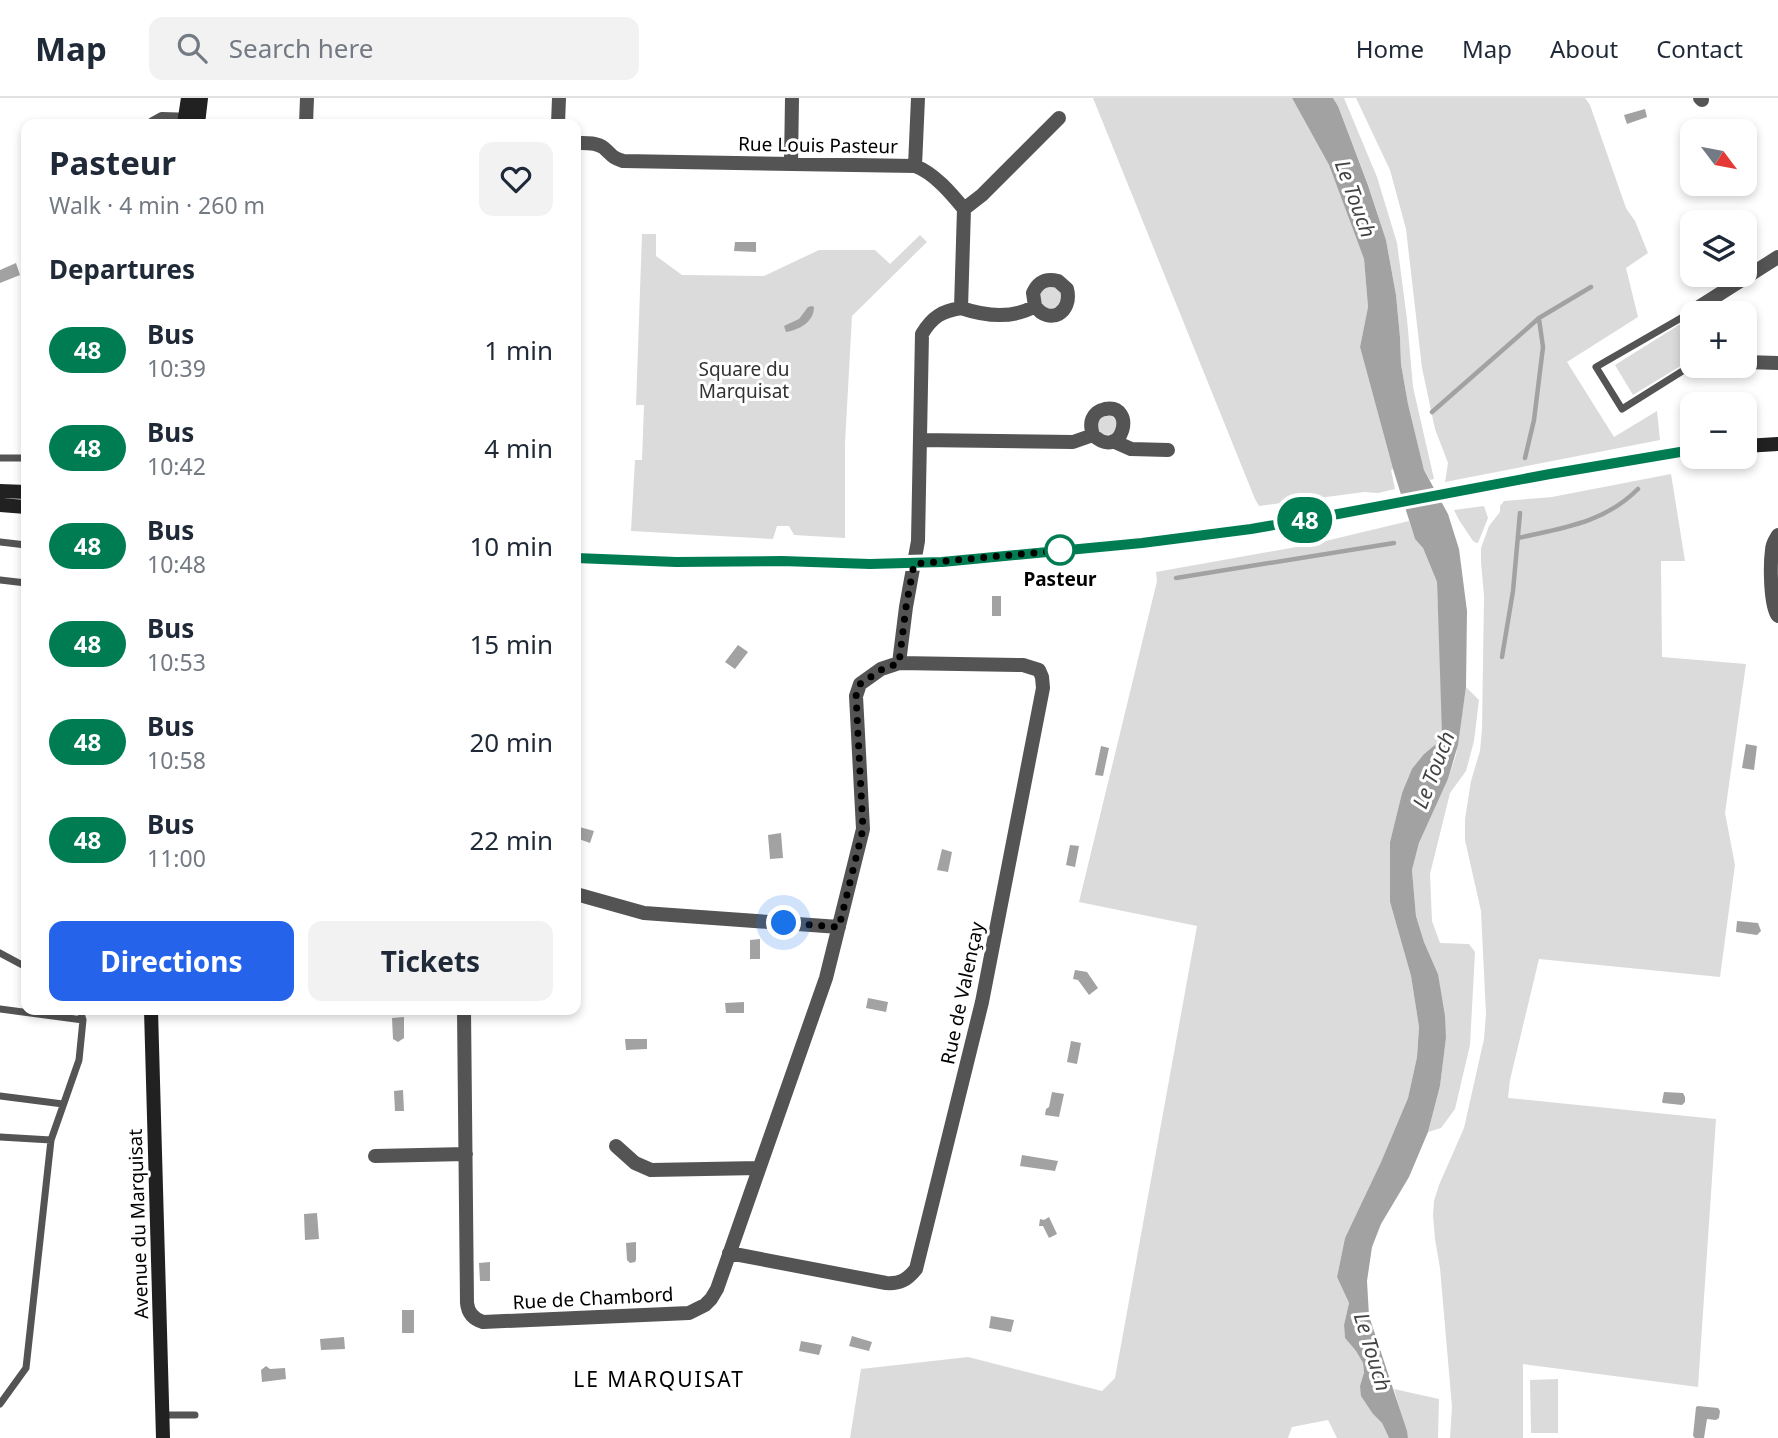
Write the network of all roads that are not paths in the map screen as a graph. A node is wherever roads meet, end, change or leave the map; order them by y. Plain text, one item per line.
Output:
1 (188, 98) edge
2 (201, 98) edge
3 (307, 98) edge
4 (559, 98) edge
5 (792, 98) edge
6 (918, 98) edge
7 (1059, 118) dead end
8 (192, 119) edge
9 (193, 119) edge
10 (306, 119) edge
11 (558, 119) edge
12 (581, 144) edge
13 (791, 164) junction
14 (915, 166) junction
15 (964, 209) junction
16 (1778, 257) edge
17 (1713, 301) edge
18 (1035, 306) dead end
19 (961, 308) junction
20 (1680, 322) edge
21 (1757, 362) edge
22 (1778, 363) edge
23 (1680, 373) edge
24 (1093, 435) junction
25 (920, 440) junction
26 (1113, 442) junction
27 (1778, 444) edge
28 (1757, 445) edge
29 (1168, 450) dead end
30 (1680, 452) edge
31 (0, 458) edge
32 (21, 458) edge
33 (0, 491) edge
34 (21, 492) edge
35 (0, 505) edge
36 (21, 507) edge
37 (1778, 535) edge
38 (0, 541) edge
39 (21, 544) edge
40 (581, 558) edge
41 (914, 564) junction
42 (0, 580) edge
43 (21, 582) edge
44 (1778, 616) edge
45 (899, 663) junction
46 (581, 895) edge
47 (839, 927) junction
48 (0, 953) edge
49 (21, 964) edge
50 (0, 1009) edge
51 (21, 1012) edge
52 (45, 1015) edge
53 (82, 1015) edge
54 (151, 1015) edge
55 (464, 1015) edge
56 (83, 1020) junction
57 (0, 1096) edge
58 (63, 1104) junction
59 (0, 1137) edge
60 (51, 1140) junction
61 (616, 1146) dead end
62 (466, 1154) junction
63 (376, 1156) dead end
64 (758, 1168) junction
65 (729, 1253) junction
66 (0, 1404) edge
67 (162, 1415) junction
68 (195, 1415) dead end
69 (163, 1438) edge

1 - 8 main road
2 - 9 main road
3 - 10 street
4 - 11 street
5 - 13 street
6 - 14 street
7 - 15 street
12 - 13 street, Rue Louis Pasteur
13 - 14 street, Rue Louis Pasteur
14 - 15 street, Rue Louis Pasteur
15 - 19 street
16 - 17 street
18 - 19 street
19 - 25 street
20 - 23 lane
21 - 22 street
24 - 25 street
24 - 26 street
24 - 26 street
25 - 41 street
26 - 29 street
27 - 28 main road
30 - 41 main road
31 - 32 lane
33 - 34 main road
35 - 36 main road
37 - 44 street
38 - 39 lane
40 - 41 main road
41 - 45 street
42 - 43 lane
45 - 47 street, Rue de Chambord
45 - 65 street, Rue de Valençay
46 - 47 street
47 - 64 street, Rue de Chambord
48 - 49 lane
50 - 51 lane
52 - 56 lane
53 - 56 lane
54 - 67 main road, Avenue du Marquisat
55 - 62 street, Rue de Chambord
56 - 58 lane
57 - 58 lane
58 - 60 lane
59 - 60 lane
60 - 66 lane
61 - 64 street
62 - 63 street
62 - 65 street, Rue de Chambord
64 - 65 street, Rue de Chambord
67 - 68 lane
67 - 69 main road, Avenue du Marquisat

